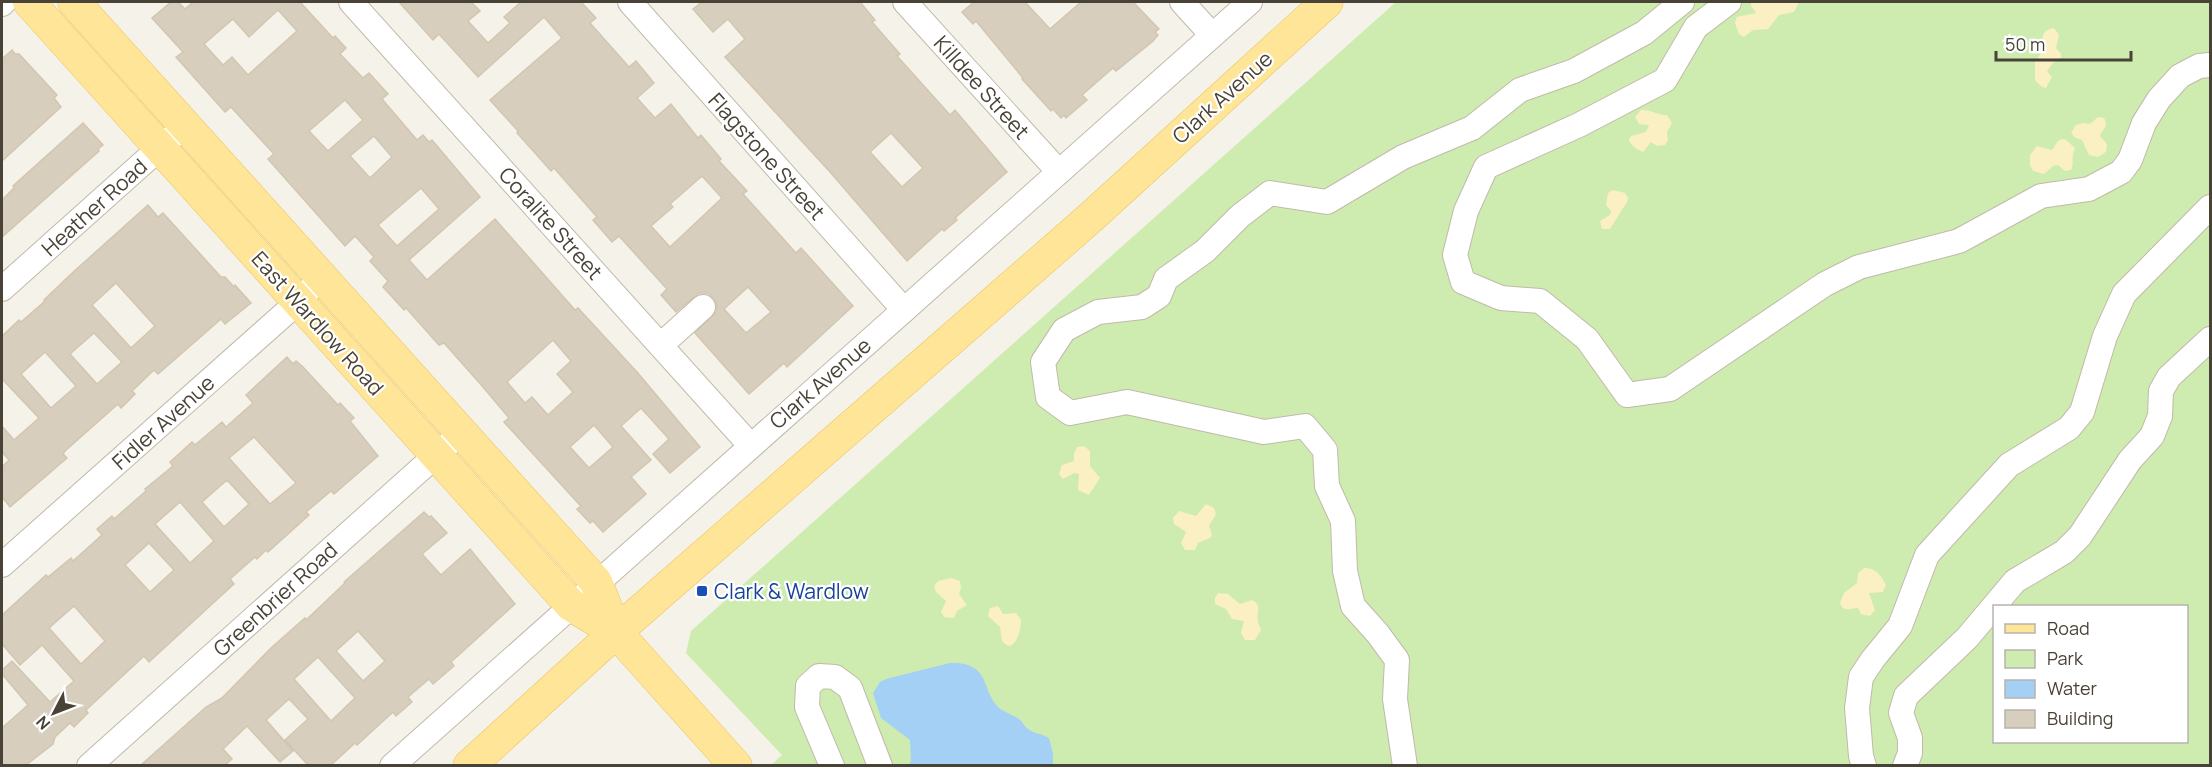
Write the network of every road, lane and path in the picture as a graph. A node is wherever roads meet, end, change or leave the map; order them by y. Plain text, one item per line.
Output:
1 (29, 2) edge
2 (74, 2) edge
3 (351, 2) edge
4 (630, 2) edge
5 (905, 2) edge
6 (1182, 2) edge
7 (1250, 2) edge
8 (1327, 2) edge
9 (1683, 2) edge
10 (1730, 2) edge
11 (1212, 35) junction
12 (2211, 65) edge
13 (186, 125) junction
14 (161, 147) junction
15 (1059, 172) junction
16 (2211, 207) edge
17 (322, 276) junction
18 (2, 289) edge
19 (299, 301) junction
20 (703, 307) dead end
21 (904, 310) junction
22 (2211, 339) edge
23 (661, 345) junction
24 (462, 432) junction
25 (750, 445) junction
26 (436, 455) junction
27 (2, 565) edge
28 (596, 582) junction
29 (571, 605) junction
30 (1995, 605) edge
31 (1993, 607) edge
32 (616, 633) junction
33 (89, 765) edge
34 (392, 765) edge
35 (469, 765) edge
36 (736, 765) edge
37 (832, 765) edge
38 (880, 765) edge
39 (1405, 765) edge
40 (1864, 765) edge
41 (1905, 765) edge

1 - 14 main road, East Wardlow Road
2 - 13 main road, East Wardlow Road
3 - 23 street, Coralite Street
4 - 21 street, Flagstone Street
5 - 15 street, Killdee Street
6 - 11 street
7 - 11 street, Clark Avenue
8 - 32 main road, Clark Avenue
9 - 39 street
10 - 12 street
11 - 15 street, Clark Avenue
13 - 14 street, Heather Road
13 - 17 main road, East Wardlow Road
14 - 18 street, Heather Road
14 - 19 main road, East Wardlow Road
15 - 21 street, Clark Avenue
16 - 40 street
17 - 19 street, Fidler Avenue
17 - 24 main road, East Wardlow Road
19 - 26 main road, East Wardlow Road
19 - 27 street, Fidler Avenue
20 - 23 street
21 - 25 street, Clark Avenue
22 - 30 street
23 - 25 street, Coralite Street
24 - 26 street, Greenbrier Road
24 - 28 main road, East Wardlow Road
25 - 28 street, Clark Avenue
26 - 29 main road, East Wardlow Road
26 - 33 street, Greenbrier Road
28 - 29 street, Clark Avenue
28 - 32 main road, East Wardlow Road
29 - 32 main road, East Wardlow Road
29 - 34 street, Clark Avenue
31 - 41 street
32 - 35 main road, Clark Avenue
32 - 36 main road, East Wardlow Road
37 - 38 street

